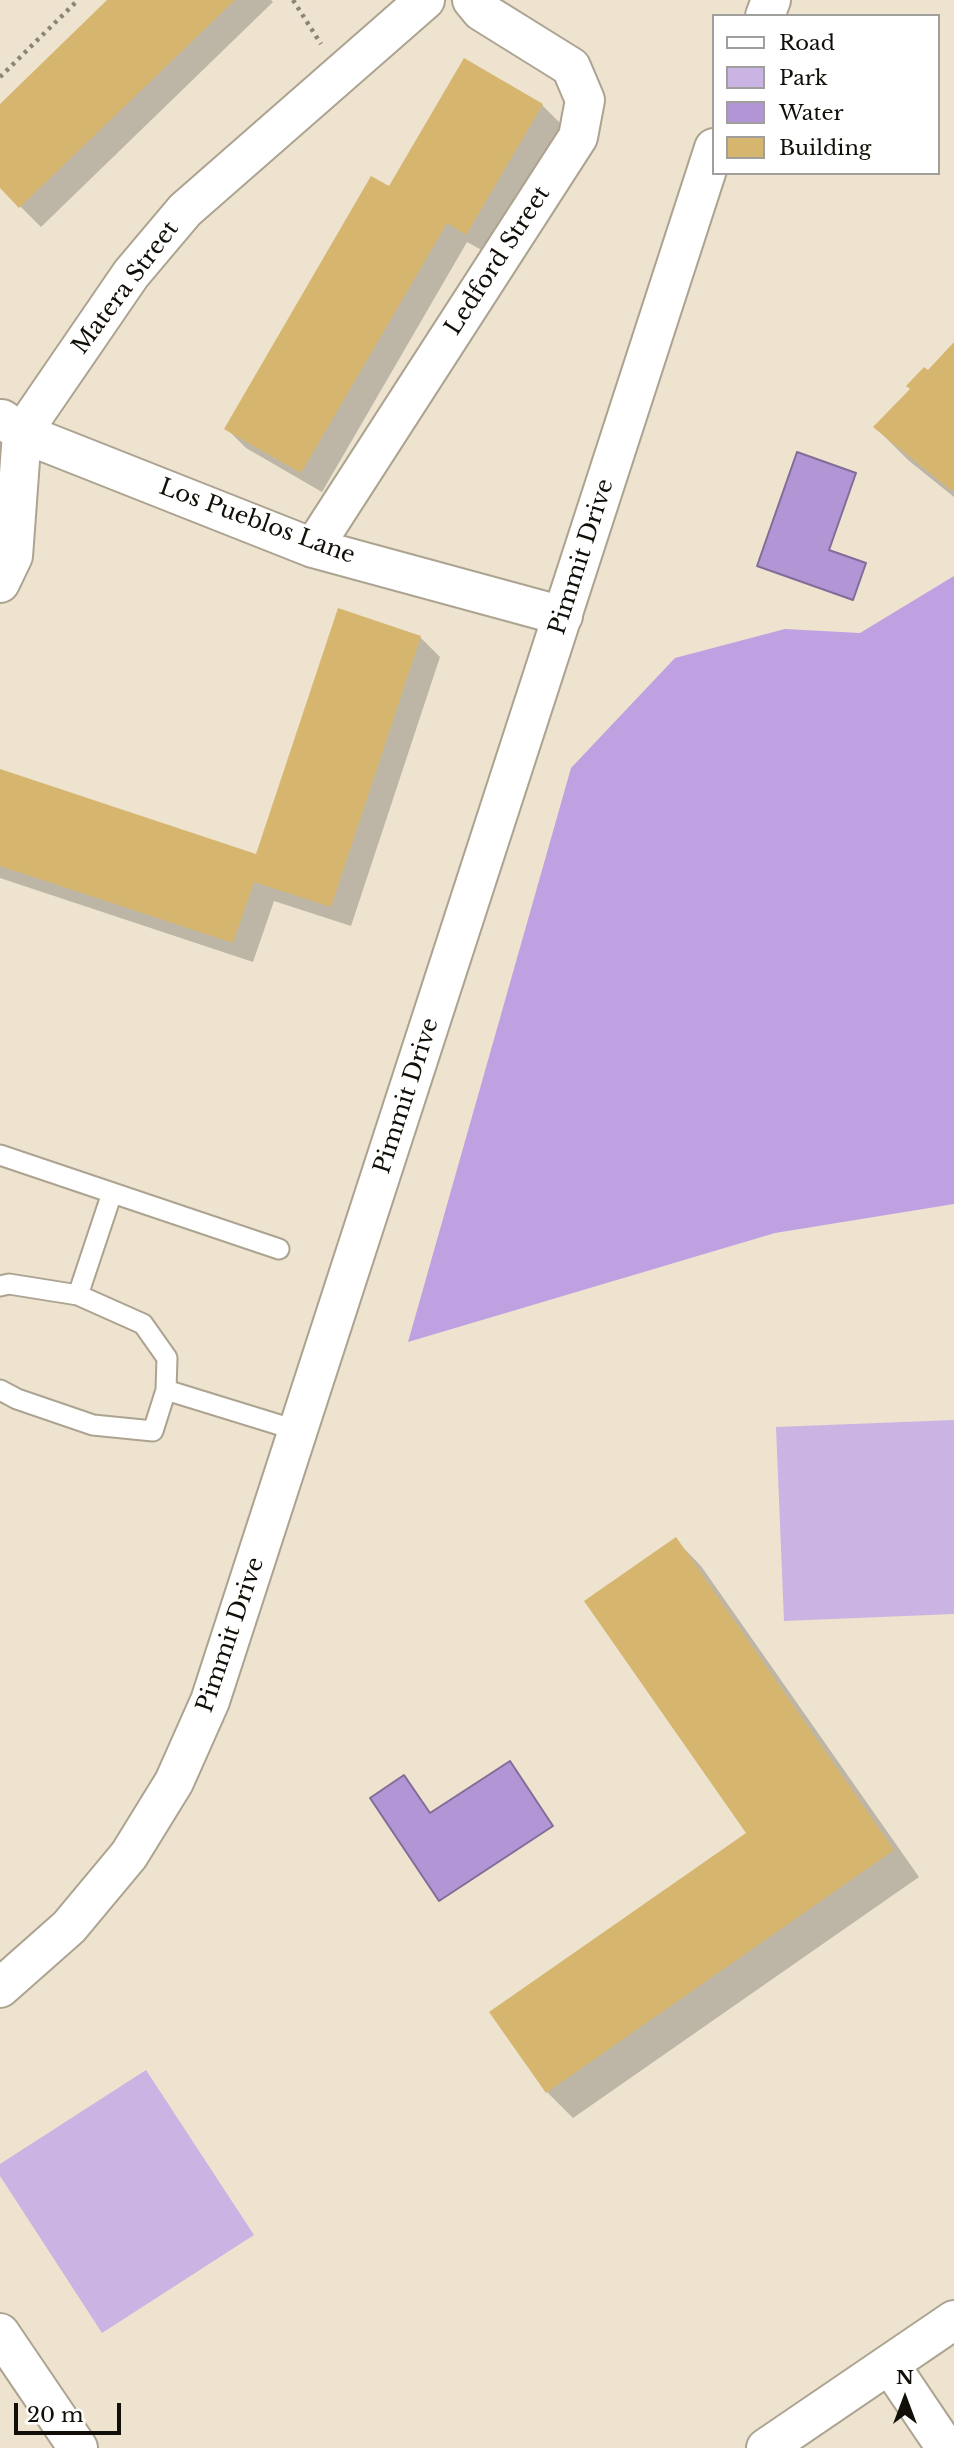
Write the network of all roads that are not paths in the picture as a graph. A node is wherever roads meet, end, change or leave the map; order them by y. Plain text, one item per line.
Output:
1 (425, 0) edge
2 (472, 0) edge
3 (712, 154) edge
4 (11, 425) edge
5 (313, 548) junction
6 (0, 583) edge
7 (563, 616) junction
8 (0, 1155) edge
9 (111, 1193) junction
10 (279, 1249) dead end
11 (0, 1286) edge
12 (78, 1295) junction
13 (0, 1390) edge
14 (166, 1390) junction
15 (299, 1431) junction
16 (0, 1988) edge
17 (954, 2320) edge
18 (0, 2333) edge
19 (890, 2365) junction
20 (78, 2448) edge
21 (766, 2448) edge
22 (946, 2448) edge

1 - 4 street, Matera Street
2 - 5 street, Ledford Street
3 - 7 street, Pimmit Drive
4 - 5 street, Los Pueblos Lane
4 - 6 street
5 - 7 street, Los Pueblos Lane
7 - 15 street, Pimmit Drive
8 - 9 lane
9 - 10 lane
9 - 12 lane
11 - 12 lane
12 - 14 lane
13 - 14 lane
14 - 15 lane
15 - 16 street, Pimmit Drive
17 - 19 street
18 - 20 street
19 - 21 street
19 - 22 street

